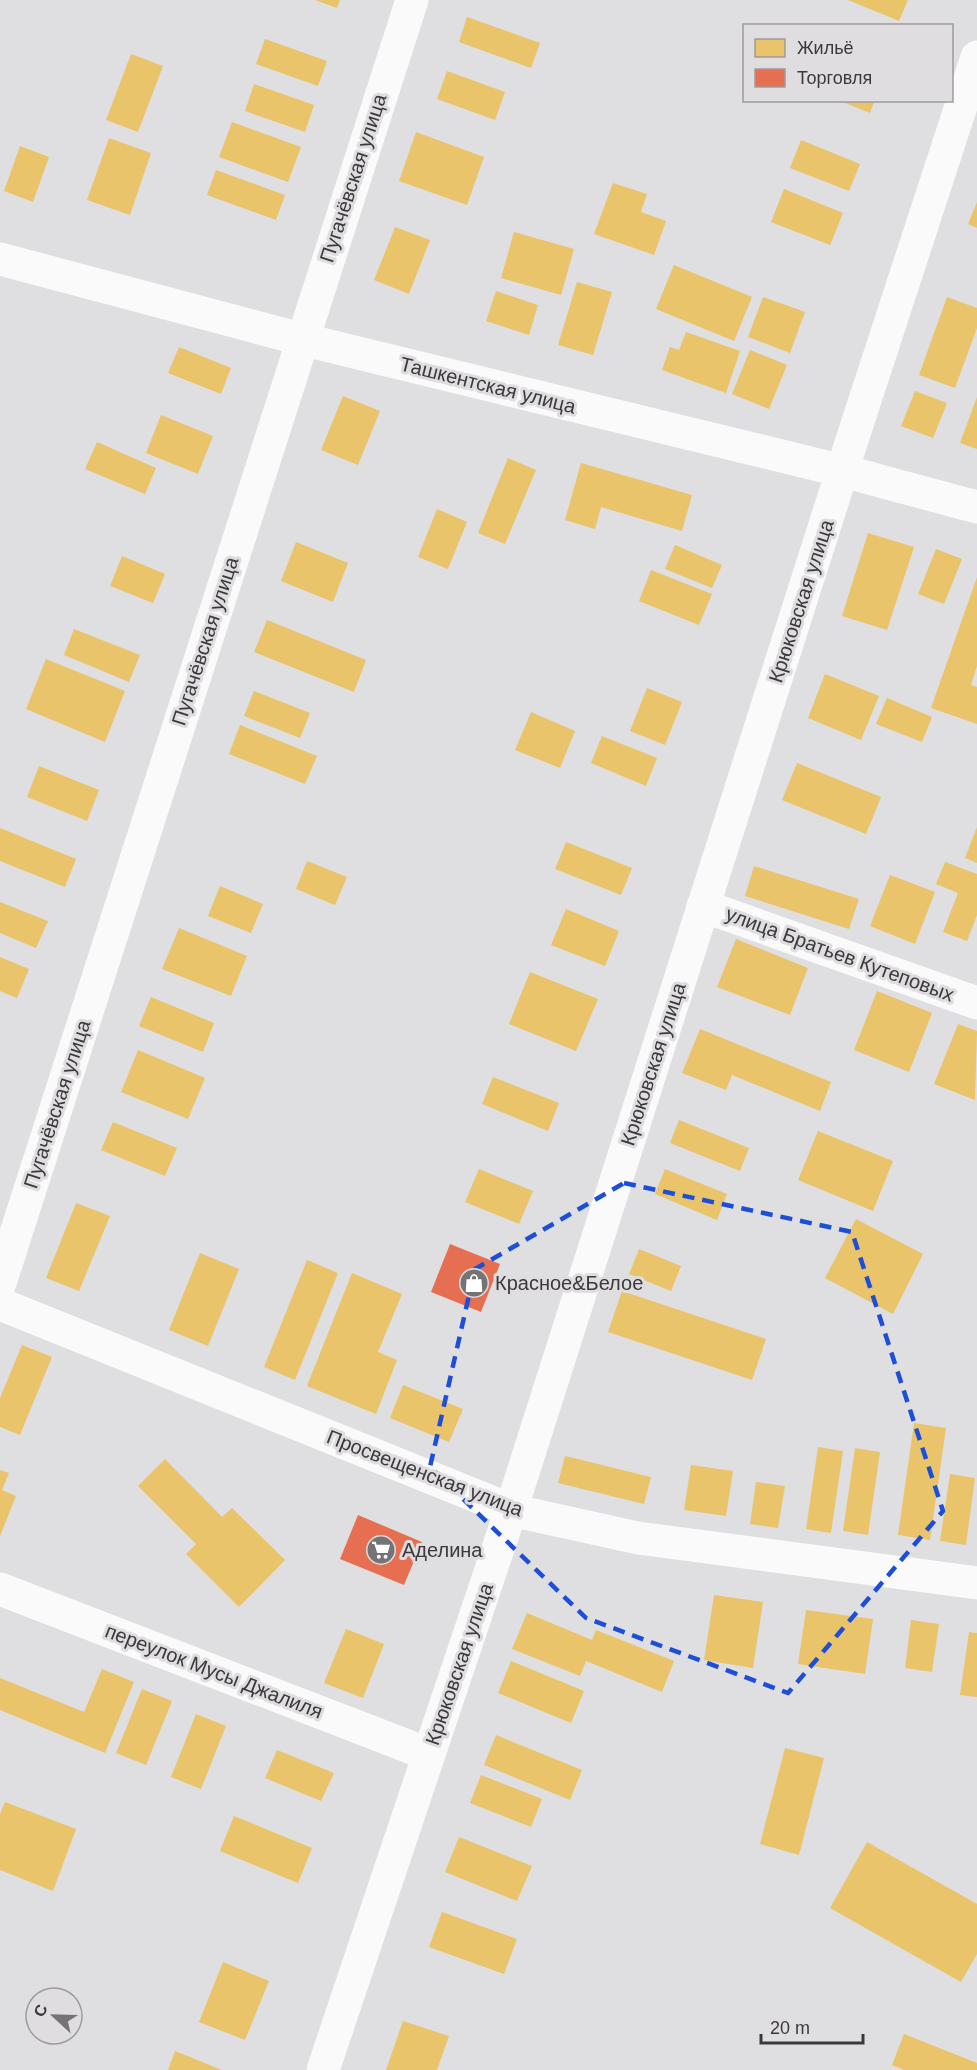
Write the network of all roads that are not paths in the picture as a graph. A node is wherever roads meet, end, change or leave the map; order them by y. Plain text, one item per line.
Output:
1 (412, 0) edge
2 (977, 57) edge
3 (0, 259) edge
4 (301, 339) junction
5 (843, 471) junction
6 (977, 507) edge
7 (703, 906) junction
8 (977, 1003) edge
9 (0, 1283) edge
10 (0, 1304) edge
11 (511, 1510) junction
12 (977, 1583) edge
13 (0, 1589) edge
14 (428, 1754) junction
15 (323, 2070) edge

1 - 4 street, Пугачёвская улица
2 - 5 street, Крюковская улица
3 - 4 street, Ташкентская улица
4 - 5 street, Ташкентская улица
4 - 9 street, Пугачёвская улица
5 - 6 street, Ташкентская улица
5 - 7 street, Крюковская улица
7 - 8 street, улица Братьев Кутеповых
7 - 11 street, Крюковская улица
10 - 11 street, Просвещенская улица
11 - 12 street, Просвещенская улица
11 - 14 street, Крюковская улица
13 - 14 street, переулок Мусы Джалиля
14 - 15 street, Крюковская улица

